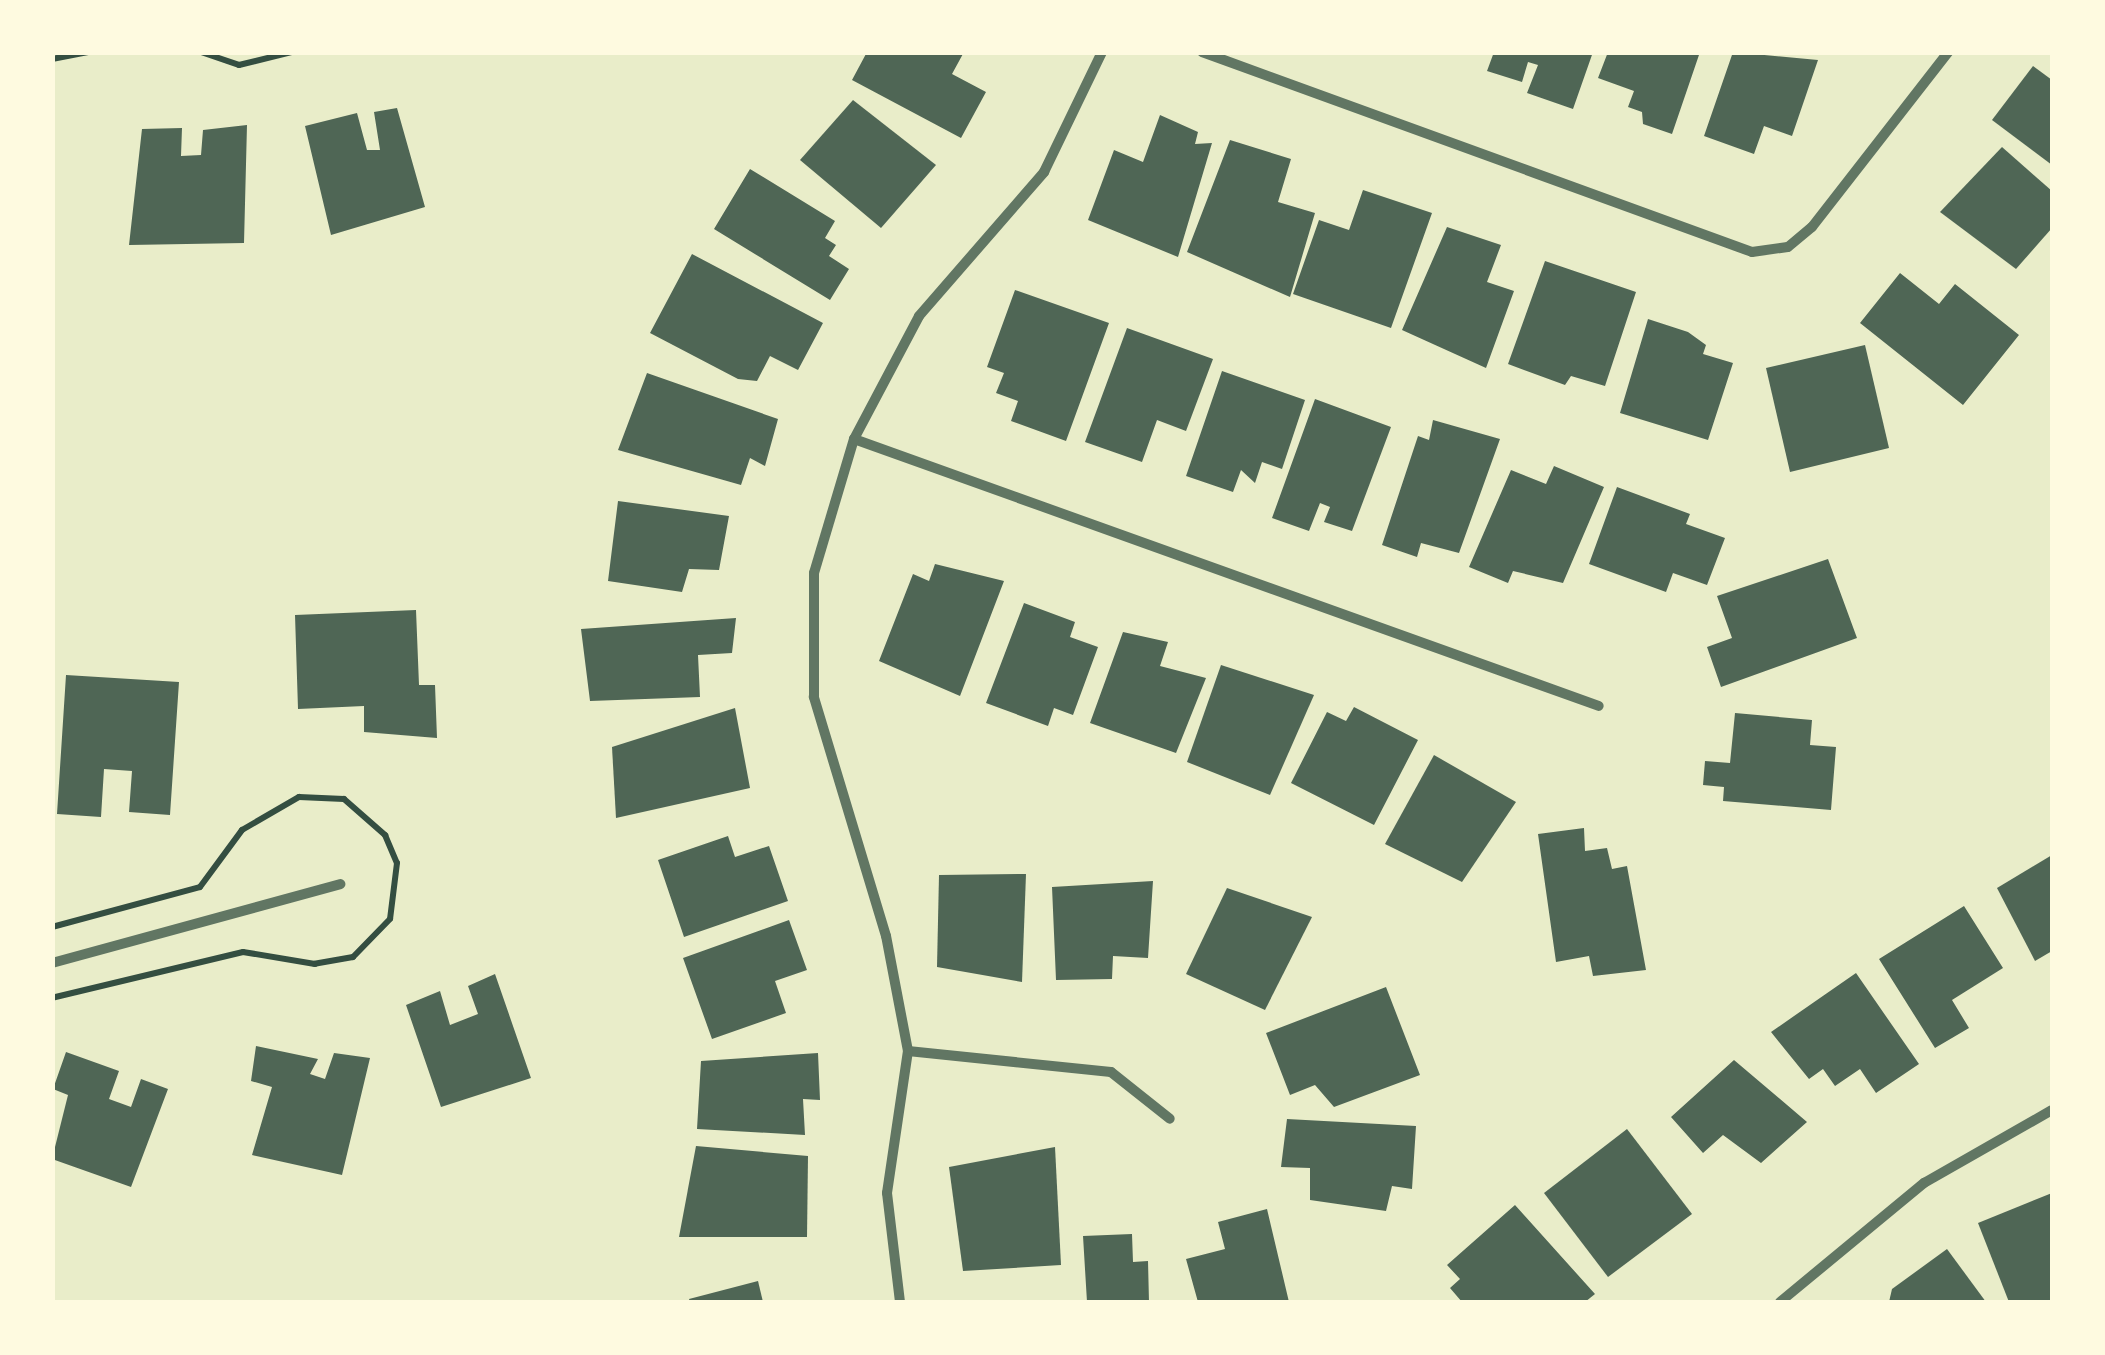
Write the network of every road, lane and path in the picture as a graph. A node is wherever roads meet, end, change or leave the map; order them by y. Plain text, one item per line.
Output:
1 (89, 52) edge
2 (201, 52) edge
3 (292, 52) edge
4 (1102, 52) edge
5 (1202, 52) edge
6 (1948, 52) edge
7 (52, 59) edge
8 (854, 439) junction
9 (1599, 706) dead end
10 (340, 884) dead end
11 (52, 963) edge
12 (908, 1050) junction
13 (2052, 1110) edge
14 (1170, 1119) dead end
15 (900, 1302) edge
16 (1780, 1302) edge

1 - 7 path
2 - 3 path
4 - 8 street
5 - 6 street
8 - 9 street
8 - 12 street
10 - 11 street
12 - 14 street
12 - 15 street
13 - 16 street

